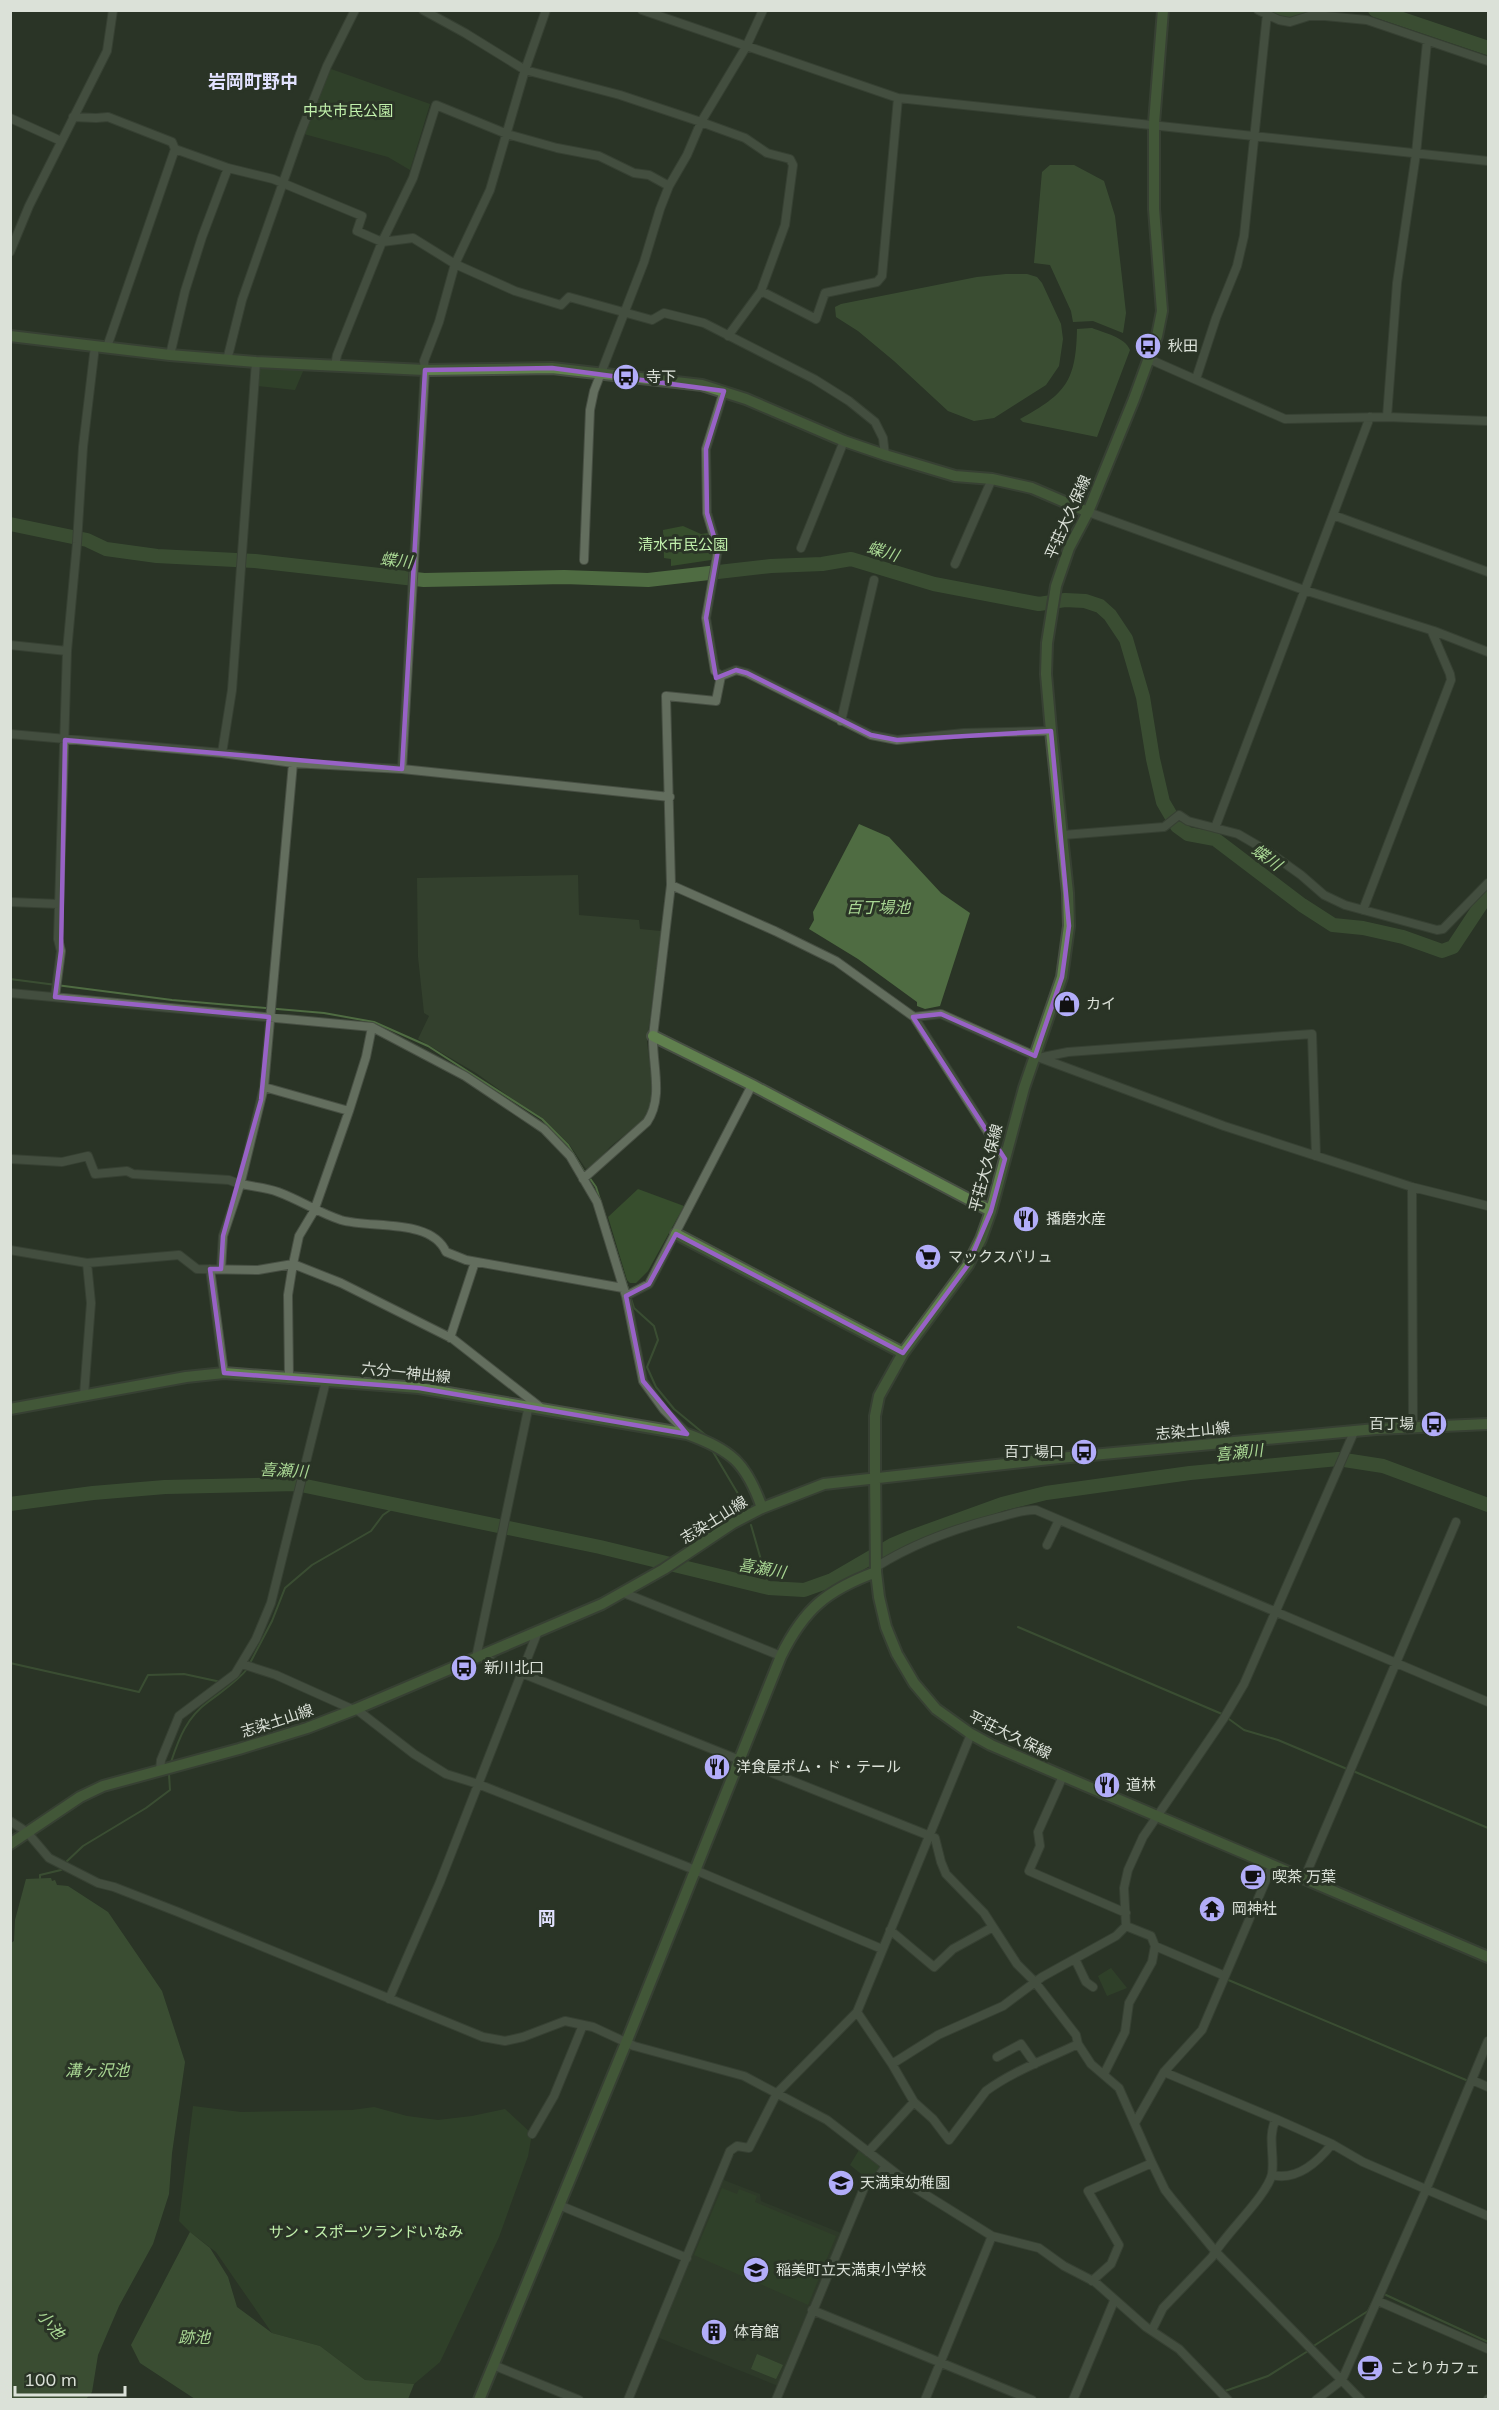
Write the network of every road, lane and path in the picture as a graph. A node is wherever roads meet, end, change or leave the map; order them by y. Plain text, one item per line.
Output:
1 (114, 10) edge
2 (355, 10) edge
3 (423, 10) edge
4 (546, 10) edge
5 (642, 10) edge
6 (763, 10) edge
7 (1163, 10) edge
8 (1258, 10) edge
9 (1267, 14) junction
10 (1427, 42) junction
11 (746, 47) junction
12 (1488, 61) edge
13 (525, 70) junction
14 (898, 98) junction
15 (73, 117) junction
16 (10, 118) edge
17 (701, 122) junction
18 (1154, 123) junction
19 (507, 134) junction
20 (1253, 136) junction
21 (61, 141) junction
22 (176, 148) junction
23 (1416, 154) junction
24 (1488, 161) edge
25 (228, 168) junction
26 (283, 184) junction
27 (669, 186) junction
28 (382, 242) junction
29 (10, 252) edge
30 (455, 264) junction
31 (761, 291) junction
32 (624, 314) junction
33 (10, 336) edge
34 (728, 336) junction
35 (101, 346) junction
36 (170, 355) junction
37 (1149, 358) junction
38 (227, 360) junction
39 (256, 362) junction
40 (336, 366) junction
41 (425, 370) junction
42 (601, 373) junction
43 (1196, 379) junction
44 (724, 391) junction
45 (1370, 417) junction
46 (1387, 417) junction
47 (1488, 421) edge
48 (844, 441) junction
49 (885, 455) junction
50 (992, 478) junction
51 (1089, 512) junction
52 (1333, 515) junction
53 (801, 548) dead end
54 (584, 560) dead end
55 (955, 564) dead end
56 (1488, 572) edge
57 (874, 580) dead end
58 (1304, 590) junction
59 (1432, 632) junction
60 (10, 645) edge
61 (67, 651) junction
62 (1488, 652) edge
63 (721, 676) junction
64 (840, 721) junction
65 (1051, 731) junction
66 (10, 735) edge
67 (65, 740) junction
68 (222, 753) junction
69 (294, 764) junction
70 (402, 769) junction
71 (670, 797) junction
72 (1215, 828) junction
73 (1063, 835) junction
74 (1488, 883) edge
75 (671, 885) junction
76 (10, 902) edge
77 (59, 904) junction
78 (1363, 910) junction
79 (10, 993) edge
80 (55, 997) junction
81 (269, 1017) junction
82 (914, 1017) junction
83 (372, 1027) junction
84 (653, 1036) junction
85 (1038, 1056) junction
86 (752, 1085) junction
87 (264, 1087) junction
88 (349, 1111) junction
89 (1316, 1156) junction
90 (10, 1159) edge
91 (1005, 1159) junction
92 (583, 1179) junction
93 (240, 1185) junction
94 (1412, 1187) junction
95 (1488, 1206) edge
96 (314, 1211) junction
97 (991, 1211) junction
98 (676, 1234) junction
99 (10, 1250) edge
100 (475, 1262) junction
101 (87, 1263) junction
102 (293, 1264) junction
103 (210, 1269) junction
104 (221, 1269) junction
105 (624, 1292) junction
106 (450, 1338) junction
107 (903, 1353) junction
108 (224, 1373) junction
109 (289, 1379) junction
110 (326, 1381) junction
111 (84, 1395) junction
112 (534, 1406) junction
113 (10, 1408) edge
114 (1488, 1424) edge
115 (1413, 1427) junction
116 (1354, 1432) junction
117 (687, 1434) junction
118 (875, 1478) junction
119 (762, 1508) junction
120 (1059, 1520) junction
121 (1456, 1522) dead end
122 (1047, 1545) dead end
123 (876, 1568) junction
124 (624, 1593) junction
125 (1276, 1612) junction
126 (538, 1631) junction
127 (781, 1656) junction
128 (478, 1657) junction
129 (1395, 1662) junction
130 (247, 1665) junction
131 (521, 1674) junction
132 (1488, 1702) edge
133 (355, 1710) junction
134 (970, 1734) junction
135 (738, 1761) junction
136 (160, 1770) junction
137 (1063, 1776) junction
138 (478, 1784) junction
139 (1158, 1816) junction
140 (10, 1821) edge
141 (27, 1832) junction
142 (928, 1836) junction
143 (10, 1844) edge
144 (1272, 1866) junction
145 (695, 1870) junction
146 (1304, 1880) junction
147 (1126, 1913) junction
148 (1126, 1926) junction
149 (993, 1927) junction
150 (890, 1930) junction
151 (1155, 1946) junction
152 (882, 1949) junction
153 (1488, 1957) edge
154 (1075, 1959) junction
155 (1226, 1976) junction
156 (1035, 1982) junction
157 (1093, 1987) dead end
158 (389, 1999) junction
159 (858, 2012) junction
160 (583, 2025) junction
161 (1488, 2041) edge
162 (626, 2043) junction
163 (1078, 2044) junction
164 (997, 2056) dead end
165 (892, 2064) junction
166 (1035, 2064) junction
167 (1164, 2072) junction
168 (1104, 2073) junction
169 (1472, 2080) junction
170 (1488, 2087) edge
171 (777, 2093) junction
172 (914, 2102) junction
173 (1276, 2119) junction
174 (1135, 2123) junction
175 (532, 2134) dead end
176 (1332, 2144) junction
177 (868, 2152) junction
178 (1152, 2163) junction
179 (885, 2166) junction
180 (1272, 2175) junction
181 (1426, 2190) junction
182 (559, 2205) junction
183 (1488, 2216) edge
184 (992, 2236) junction
185 (1215, 2251) junction
186 (687, 2258) junction
187 (1092, 2281) junction
188 (1114, 2301) junction
189 (1378, 2301) junction
190 (812, 2310) junction
191 (1152, 2330) junction
192 (1488, 2349) edge
193 (940, 2362) junction
194 (493, 2365) junction
195 (1342, 2380) junction
196 (479, 2400) edge
197 (579, 2400) edge
198 (628, 2400) edge
199 (776, 2400) edge
200 (925, 2400) edge
201 (1032, 2400) edge
202 (1073, 2400) edge
203 (1228, 2400) edge
204 (1316, 2400) edge
205 (1361, 2400) edge

1 - 15 street
2 - 26 street
3 - 13 street
4 - 13 street
5 - 11 street
6 - 11 street
7 - 18 main road, 平荘大久保線
8 - 9 street
9 - 10 street
9 - 20 street
10 - 12 street
10 - 23 street
11 - 14 street
11 - 17 street
13 - 17 street
13 - 19 street
14 - 18 street
14 - 31 street
15 - 21 street
15 - 22 street
16 - 21 street
17 - 27 street
17 - 31 street
18 - 20 street
18 - 37 main road, 平荘大久保線
19 - 27 street
19 - 28 street
19 - 30 street
20 - 23 street
20 - 43 street
21 - 29 street
22 - 25 street
22 - 35 street
23 - 24 street
23 - 46 street
25 - 26 street
25 - 36 street
26 - 28 street
26 - 38 street
27 - 32 street
28 - 30 street
28 - 40 street
30 - 32 street
30 - 41 street
31 - 34 street
32 - 34 street
32 - 42 street
33 - 35 main road
34 - 49 street
35 - 36 main road
35 - 61 street
36 - 38 main road
37 - 43 street
37 - 51 main road, 平荘大久保線
38 - 39 main road
39 - 40 main road
39 - 68 street
40 - 41 main road
41 - 42 main road
41 - 70 street
42 - 44 main road
42 - 54 street
43 - 45 street
44 - 48 main road
44 - 63 street
45 - 46 street
45 - 52 street
46 - 47 street
48 - 49 main road
48 - 53 street
49 - 50 main road
50 - 51 main road
50 - 55 street
51 - 58 street
51 - 65 main road, 平荘大久保線
52 - 56 street
52 - 58 street
57 - 64 street
58 - 59 street
58 - 72 street
59 - 62 street
59 - 78 street
60 - 61 street
61 - 67 street
63 - 64 street
63 - 71 street
64 - 65 street
65 - 73 main road, 平荘大久保線
66 - 67 street
67 - 68 street
67 - 77 street
68 - 69 street
69 - 70 street
69 - 81 street
70 - 71 street
71 - 75 street
72 - 73 street
72 - 78 street
73 - 85 main road, 平荘大久保線
74 - 78 street
75 - 82 street
75 - 84 street
76 - 77 street
77 - 80 street
79 - 80 street
80 - 81 street
81 - 83 street
81 - 87 street
82 - 85 street
82 - 91 street
83 - 88 street
83 - 92 street
84 - 86 main road
84 - 92 street
85 - 89 street
85 - 89 street
85 - 91 main road, 平荘大久保線
86 - 97 main road
86 - 98 street
87 - 88 street
87 - 93 street
88 - 96 street
89 - 94 street
90 - 93 street
91 - 97 main road, 平荘大久保線
92 - 105 street
93 - 96 street
93 - 104 street
94 - 95 street
94 - 115 street
96 - 100 street
96 - 102 street
97 - 107 main road, 平荘大久保線
98 - 105 street
98 - 107 main road
99 - 101 street
100 - 105 street
100 - 106 street
101 - 103 street
101 - 111 street
102 - 104 street
102 - 106 street
102 - 109 street
103 - 104 street
103 - 108 street
105 - 117 street
106 - 112 street
107 - 118 main road, 平荘大久保線
108 - 109 main road, 六分一神出線
108 - 111 main road, 六分一神出線
109 - 110 main road, 六分一神出線
110 - 112 main road, 六分一神出線
110 - 130 street
111 - 113 main road, 六分一神出線
112 - 117 main road, 六分一神出線
112 - 128 street
114 - 115 main road, 志染土山線
115 - 116 main road, 志染土山線
116 - 118 main road, 志染土山線
116 - 125 street
117 - 119 main road, 六分一神出線
118 - 119 main road, 志染土山線
118 - 123 main road, 平荘大久保線
119 - 124 main road, 志染土山線
120 - 122 street
120 - 123 street
120 - 125 street
121 - 129 street
123 - 127 main road
123 - 134 main road, 平荘大久保線
124 - 126 main road, 志染土山線
124 - 127 street
125 - 129 street
125 - 139 street
126 - 128 main road, 志染土山線
126 - 131 street
127 - 135 main road
128 - 131 street
128 - 133 main road, 志染土山線
129 - 132 street
129 - 146 street
130 - 133 street
130 - 136 street
131 - 135 street
131 - 138 street
133 - 136 main road, 志染土山線
133 - 138 street
134 - 137 main road, 平荘大久保線
134 - 142 street
135 - 142 street
135 - 145 main road
136 - 141 main road, 志染土山線
137 - 139 main road, 平荘大久保線
137 - 147 street
138 - 145 street
138 - 158 street
139 - 144 main road, 平荘大久保線
139 - 147 street
140 - 141 street
141 - 143 main road, 志染土山線
141 - 158 street
142 - 149 street
142 - 150 street
144 - 146 main road, 平荘大久保線
144 - 155 street
145 - 152 street
145 - 162 main road
146 - 153 main road, 平荘大久保線
147 - 148 street
148 - 151 street
148 - 154 street
149 - 150 street
149 - 156 street
150 - 152 street
151 - 155 street
151 - 168 street
152 - 159 street
154 - 156 street
154 - 157 street
155 - 167 street
156 - 163 street
156 - 165 street
158 - 160 street
159 - 165 street
159 - 171 street
160 - 162 street
160 - 175 street
161 - 169 street
162 - 171 street
162 - 182 main road
163 - 166 street
163 - 168 street
164 - 166 street
165 - 172 street
166 - 172 street
167 - 173 street
167 - 174 street
168 - 174 street
169 - 170 street
169 - 181 street
171 - 177 street
171 - 186 street
172 - 177 street
173 - 176 street
173 - 180 street
174 - 178 street
176 - 180 street
176 - 181 street
177 - 179 street
178 - 185 street
178 - 187 street
179 - 184 street
179 - 190 street
180 - 185 street
181 - 183 street
181 - 189 street
182 - 186 street
182 - 194 main road
184 - 187 street
184 - 193 street
185 - 191 street
185 - 195 street
186 - 198 street
187 - 188 street
188 - 191 street
188 - 202 street
189 - 192 street
189 - 195 street
190 - 193 street
190 - 199 street
191 - 203 street
193 - 200 street
193 - 201 street
194 - 196 main road
194 - 197 street
195 - 204 street
195 - 205 street

